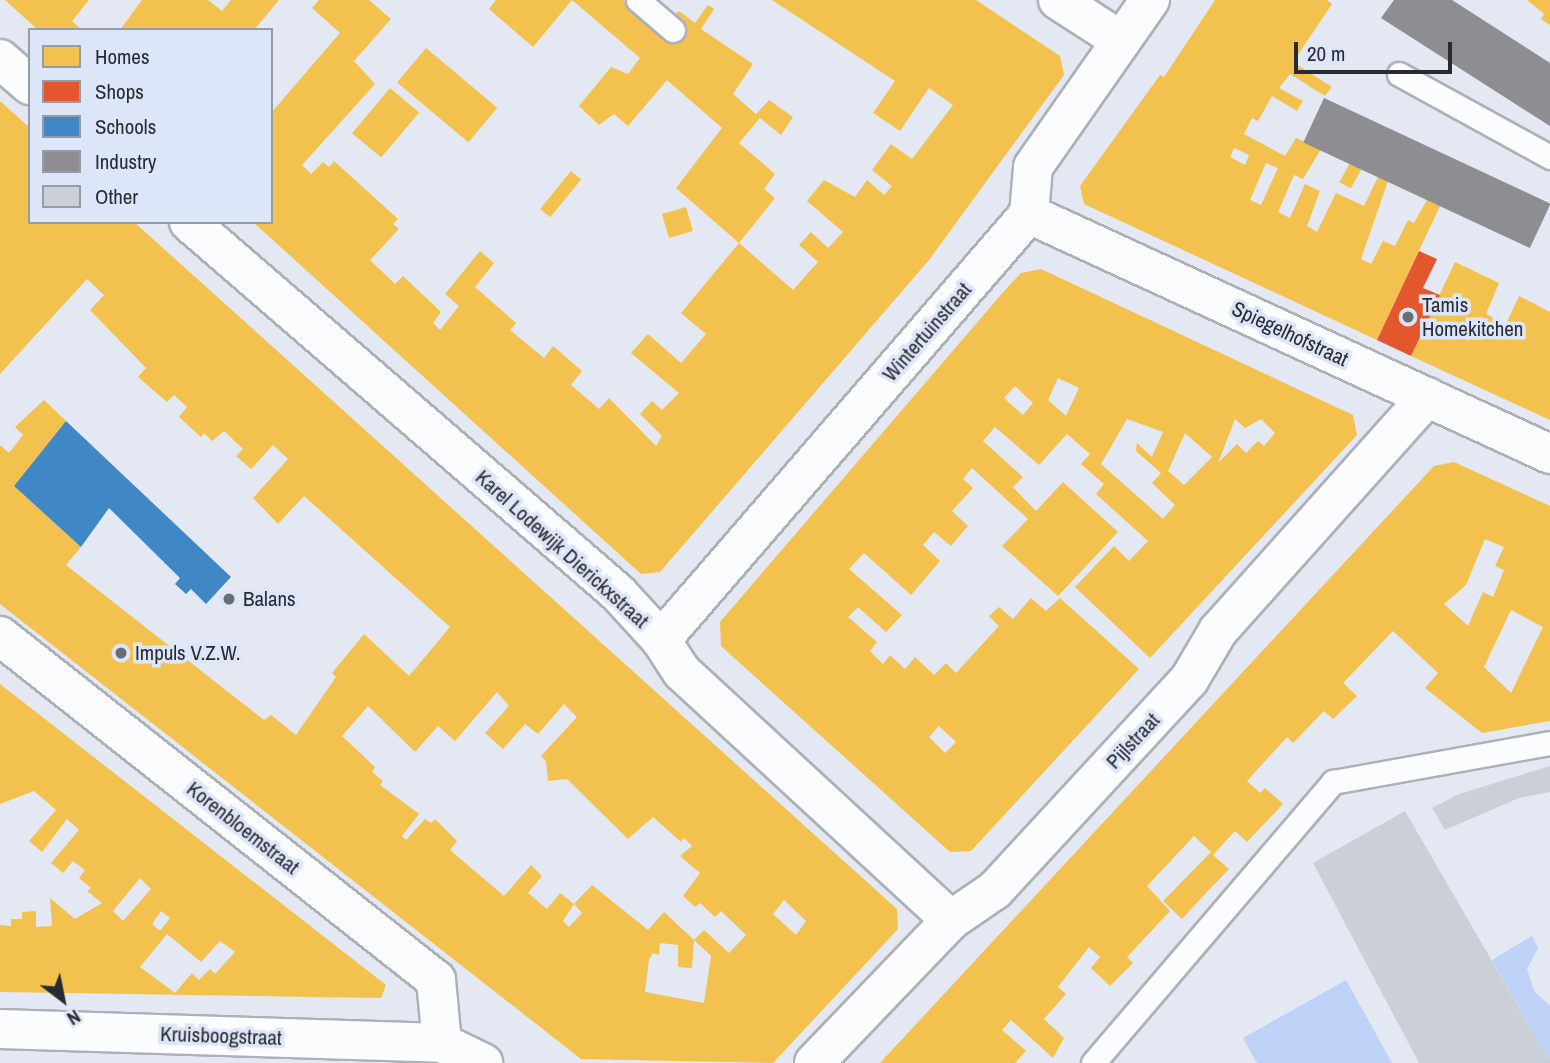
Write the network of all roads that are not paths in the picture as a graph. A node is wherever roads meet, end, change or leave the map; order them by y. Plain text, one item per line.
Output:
1 (638, 0) edge
2 (1058, 0) edge
3 (1150, 0) edge
4 (673, 30) dead end
5 (1120, 40) junction
6 (0, 59) edge
7 (1399, 74) dead end
8 (28, 83) edge
9 (1550, 157) edge
10 (1029, 214) junction
11 (190, 224) edge
12 (1427, 397) junction
13 (1550, 454) edge
14 (0, 636) edge
15 (661, 640) junction
16 (1550, 743) edge
17 (951, 920) junction
18 (0, 1029) edge
19 (442, 1043) junction
20 (483, 1063) edge
21 (814, 1063) edge
22 (1093, 1063) edge

1 - 4 lane
2 - 5 street
3 - 5 street
5 - 10 street
6 - 8 street
7 - 9 lane
10 - 12 street, Spiegelhofstraat
10 - 15 street, Wintertuinstraat
11 - 15 street, Karel Lodewijk Dierickxstraat
12 - 13 street, Spiegelhofstraat
12 - 17 street, Pijlstraat
14 - 19 street, Korenbloemstraat
15 - 17 street, Karel Lodewijk Dierickxstraat
16 - 22 lane
17 - 21 street, Pijlstraat
18 - 19 street, Kruisboogstraat
19 - 20 street

